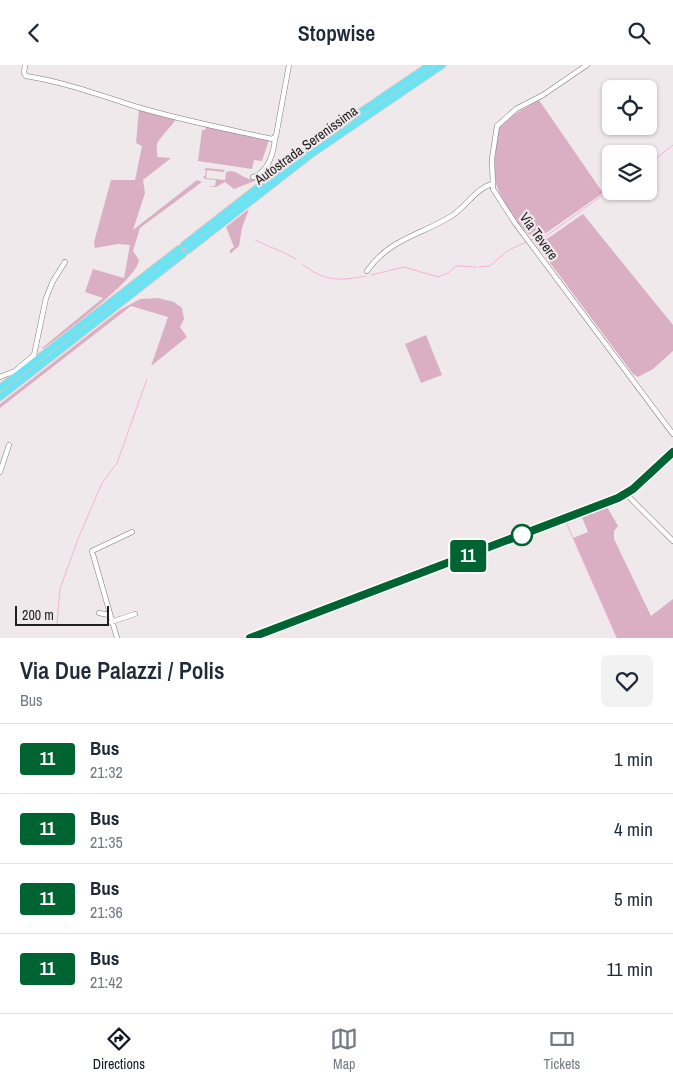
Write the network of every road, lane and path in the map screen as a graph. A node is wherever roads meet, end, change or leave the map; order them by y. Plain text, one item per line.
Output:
1 (25, 65) edge
2 (289, 65) edge
3 (430, 65) edge
4 (442, 65) edge
5 (587, 65) edge
6 (275, 138) junction
7 (253, 177) dead end
8 (492, 184) junction
9 (184, 249) junction
10 (65, 262) dead end
11 (368, 271) dead end
12 (0, 377) edge
13 (0, 388) edge
14 (0, 397) edge
15 (673, 434) edge
16 (9, 445) dead end
17 (673, 452) edge
18 (0, 472) edge
19 (626, 494) junction
20 (132, 532) dead end
21 (673, 541) edge
22 (99, 613) dead end
23 (135, 614) dead end
24 (109, 615) junction
25 (111, 622) junction
26 (117, 638) edge
27 (250, 638) edge

1 - 6 street
2 - 6 street
3 - 9 highway, Autostrada Serenissima
4 - 9 highway, Autostrada Serenissima
5 - 8 street
6 - 7 street
8 - 11 street
8 - 15 street, Via Tevere
9 - 13 highway, Autostrada Serenissima
9 - 14 highway, Autostrada Serenissima
10 - 12 street
16 - 18 street
17 - 19 street
19 - 21 street
19 - 27 street
20 - 24 street
22 - 24 street
23 - 25 street
24 - 25 street
25 - 26 street

